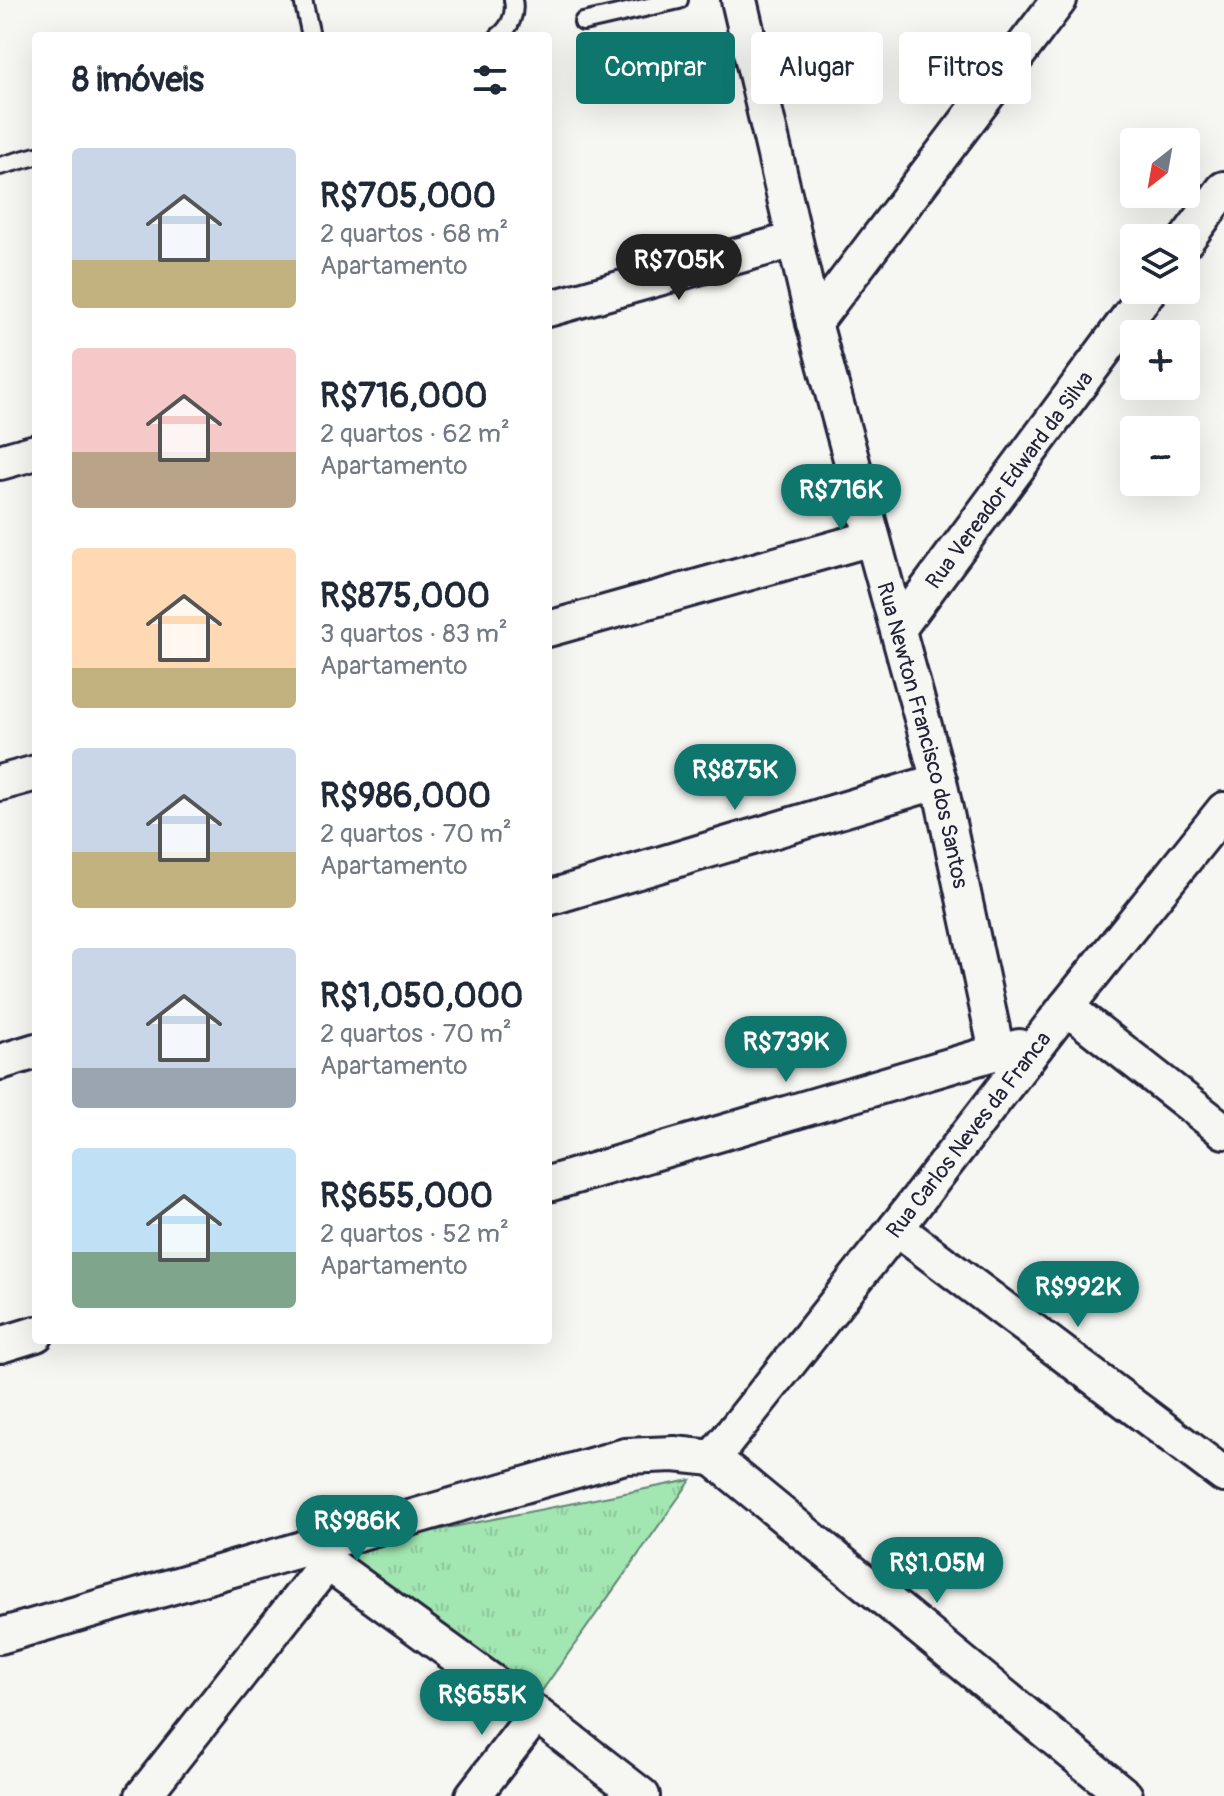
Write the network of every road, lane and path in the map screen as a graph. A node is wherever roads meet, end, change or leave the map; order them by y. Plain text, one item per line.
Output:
1 (303, 0) edge
2 (513, 0) edge
3 (679, 0) edge
4 (739, 0) edge
5 (1059, 0) edge
6 (583, 22) dead end
7 (310, 32) edge
8 (504, 32) edge
9 (32, 157) edge
10 (0, 166) edge
11 (1224, 189) edge
12 (1198, 224) edge
13 (794, 240) junction
14 (1139, 304) edge
15 (552, 308) edge
16 (814, 323) junction
17 (32, 453) edge
18 (0, 462) edge
19 (872, 538) junction
20 (552, 628) edge
21 (898, 629) junction
22 (939, 781) junction
23 (1224, 810) edge
24 (552, 897) edge
25 (1066, 1007) junction
26 (1039, 1043) junction
27 (32, 1052) edge
28 (997, 1052) junction
29 (0, 1062) edge
30 (1224, 1131) edge
31 (552, 1183) edge
32 (896, 1228) junction
33 (32, 1335) edge
34 (0, 1345) edge
35 (713, 1458) junction
36 (1224, 1475) edge
37 (316, 1555) junction
38 (0, 1636) edge
39 (536, 1714) junction
40 (143, 1796) edge
41 (473, 1796) edge
42 (642, 1796) edge
43 (1125, 1796) edge

1 - 7 lane
2 - 8 lane
3 - 6 lane
4 - 13 street, Rua Newton Francisco dos Santos
5 - 16 street
9 - 10 lane
11 - 12 street
13 - 15 street
13 - 16 street, Rua Newton Francisco dos Santos
14 - 21 street, Rua Vereador Edward da Silva
16 - 19 street, Rua Newton Francisco dos Santos
17 - 18 street
19 - 20 street
19 - 21 street, Rua Newton Francisco dos Santos
21 - 22 street, Rua Newton Francisco dos Santos
22 - 24 street
22 - 28 street, Rua Newton Francisco dos Santos
23 - 25 street, Rua Carlos Neves da Franca
25 - 26 street, Rua Carlos Neves da Franca
25 - 30 street
26 - 28 street
26 - 32 street, Rua Carlos Neves da Franca
27 - 29 street
28 - 31 street
32 - 35 street, Rua Carlos Neves da Franca
32 - 36 street
33 - 34 street
35 - 37 street
35 - 43 street
37 - 38 street
37 - 39 street
37 - 40 street
39 - 41 street
39 - 42 street

